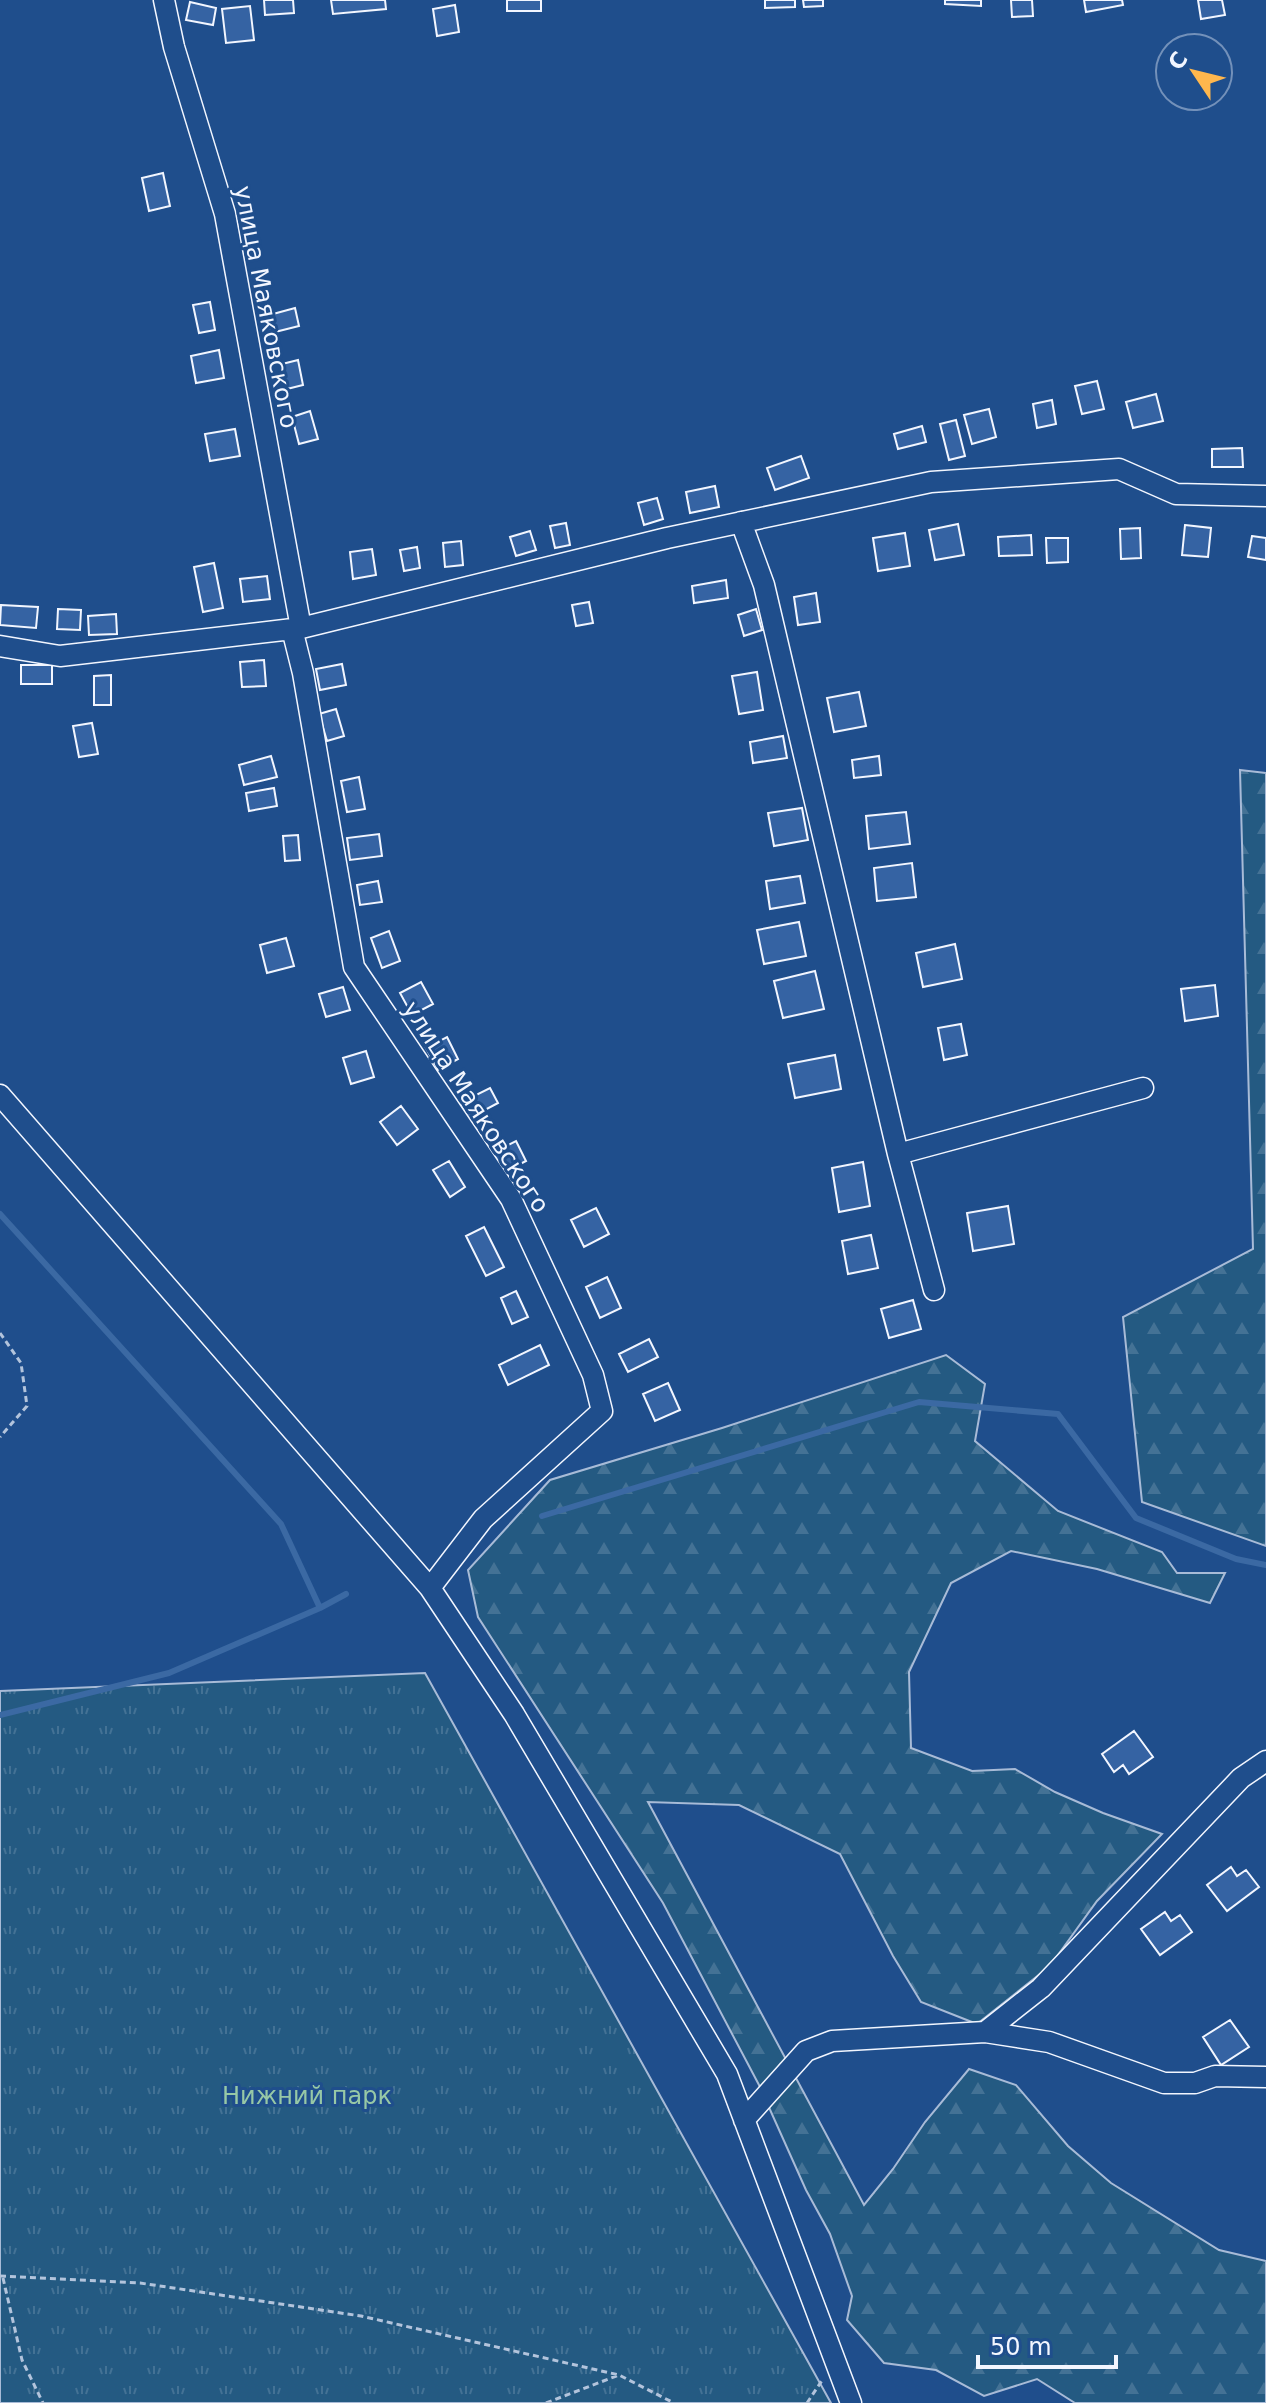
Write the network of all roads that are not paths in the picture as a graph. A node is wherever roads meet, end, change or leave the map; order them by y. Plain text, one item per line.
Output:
1 (164, 0) edge
2 (1266, 496) edge
3 (741, 522) junction
4 (297, 629) junction
5 (0, 646) edge
6 (1143, 1088) dead end
7 (0, 1095) edge
8 (898, 1154) junction
9 (934, 1290) dead end
10 (430, 1588) junction
11 (1266, 1761) edge
12 (985, 2032) junction
13 (1266, 2077) edge
14 (744, 2120) junction
15 (851, 2403) edge

1 - 4 street, улица Маяковского
2 - 3 street
3 - 4 street
3 - 8 street
4 - 5 street
4 - 10 street, улица Маяковского
6 - 8 street
7 - 10 street
8 - 9 street
10 - 14 street
11 - 12 street
12 - 13 street
12 - 14 street
14 - 15 street

